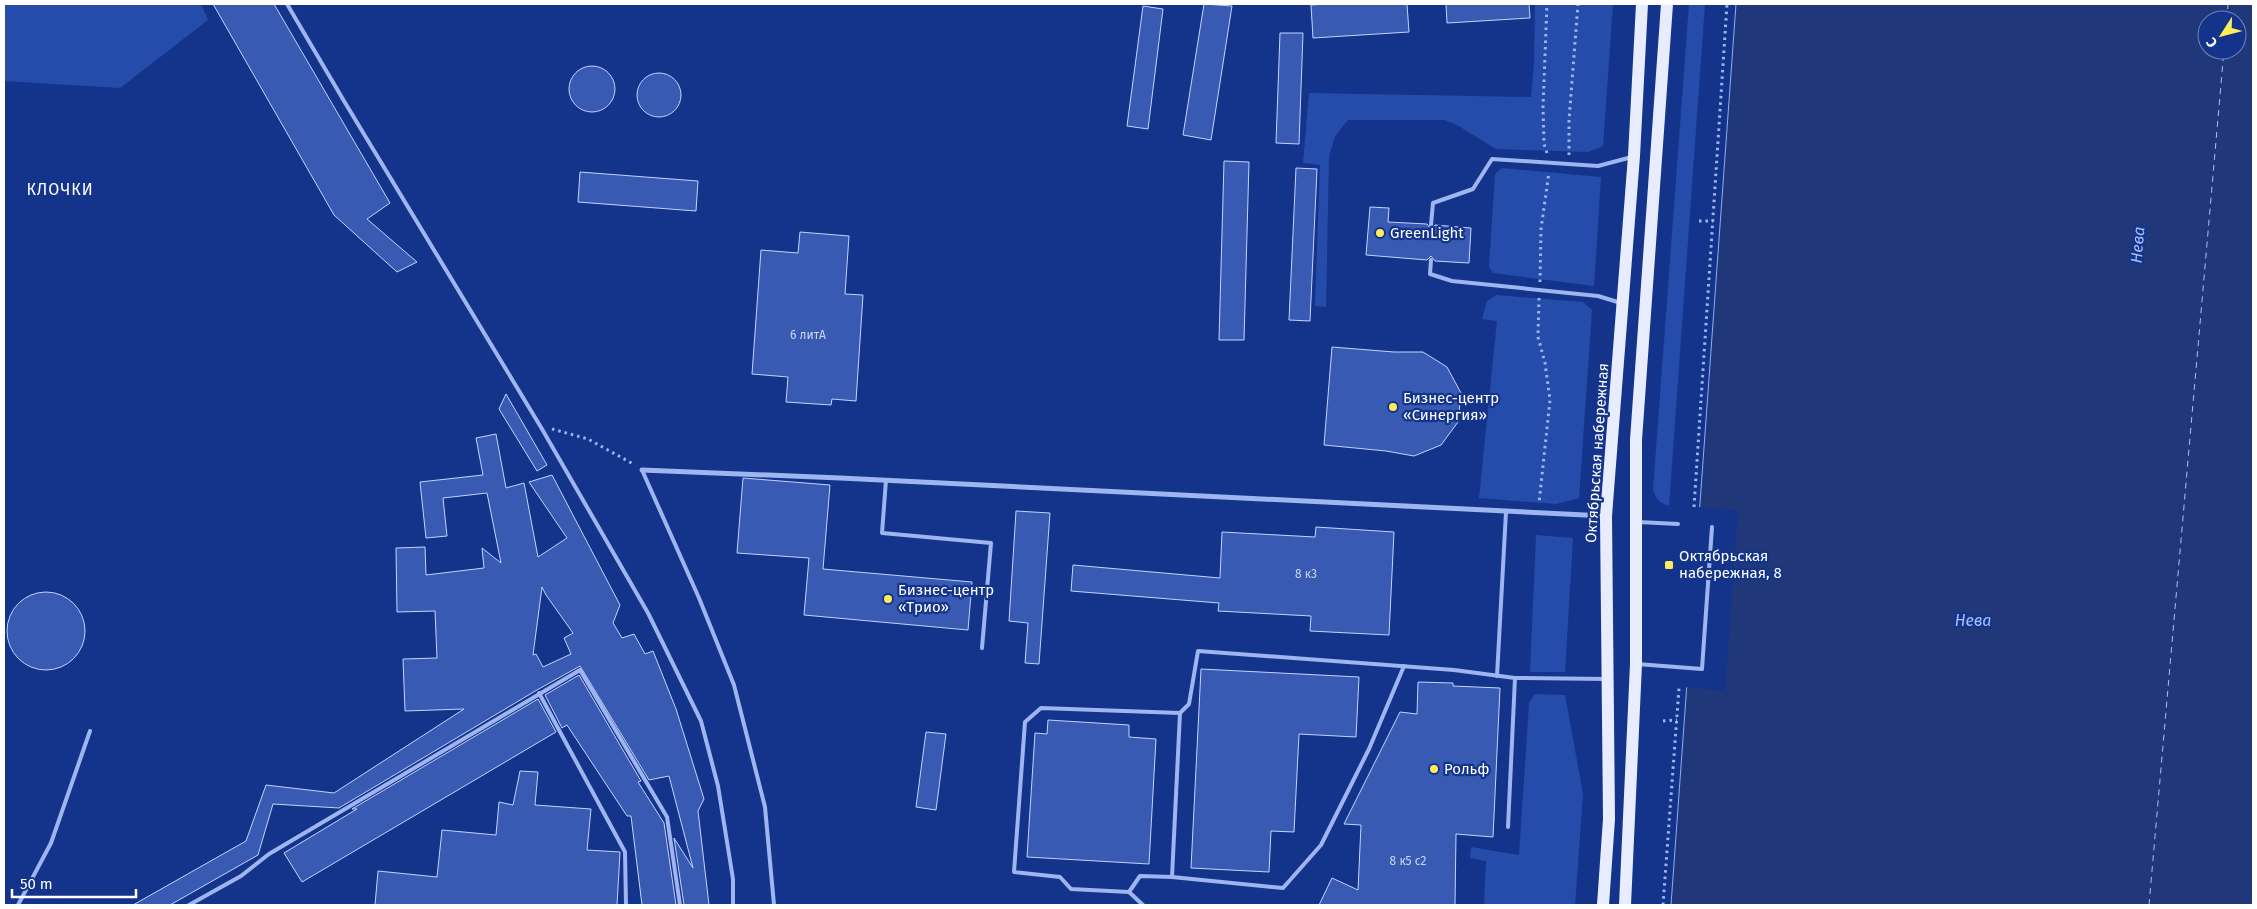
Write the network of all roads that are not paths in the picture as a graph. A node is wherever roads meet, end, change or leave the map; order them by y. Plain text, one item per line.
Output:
1 (287, 4) edge
2 (1642, 4) edge
3 (1667, 4) edge
4 (1634, 156) junction
5 (1431, 225) dead end
6 (1431, 260) dead end
7 (1624, 304) junction
8 (642, 470) joint
9 (886, 480) junction
10 (1506, 512) junction
11 (1606, 516) junction
12 (1638, 522) junction
13 (1678, 524) dead end
14 (1712, 527) dead end
15 (982, 648) dead end
16 (1636, 664) junction
17 (1404, 666) junction
18 (1497, 676) junction
19 (1515, 678) junction
20 (1608, 680) junction
21 (540, 693) junction
22 (1180, 713) junction
23 (90, 731) dead end
24 (1508, 826) dead end
25 (1172, 877) junction
26 (1128, 892) junction
27 (18, 905) edge
28 (189, 905) edge
29 (626, 905) edge
30 (680, 905) edge
31 (733, 905) edge
32 (774, 905) edge
33 (1143, 905) edge
34 (1603, 905) edge
35 (1625, 905) edge

1 - 31 lane
2 - 4 main road, Октябрьская набережная
3 - 12 main road
4 - 5 lane
4 - 7 main road, Октябрьская набережная
6 - 7 lane
7 - 11 main road, Октябрьская набережная
8 - 9 street
8 - 32 lane
9 - 10 street
9 - 15 lane
10 - 11 street
10 - 18 lane
11 - 20 main road, Октябрьская набережная
12 - 13 lane
12 - 16 main road
14 - 16 lane
16 - 35 main road
17 - 18 lane
17 - 22 lane
17 - 25 lane
18 - 19 lane
19 - 20 lane
19 - 24 lane
20 - 34 main road, Октябрьская набережная
21 - 28 lane
21 - 29 lane
21 - 30 lane
22 - 25 lane
22 - 26 lane
23 - 27 lane
25 - 26 lane
26 - 33 lane

